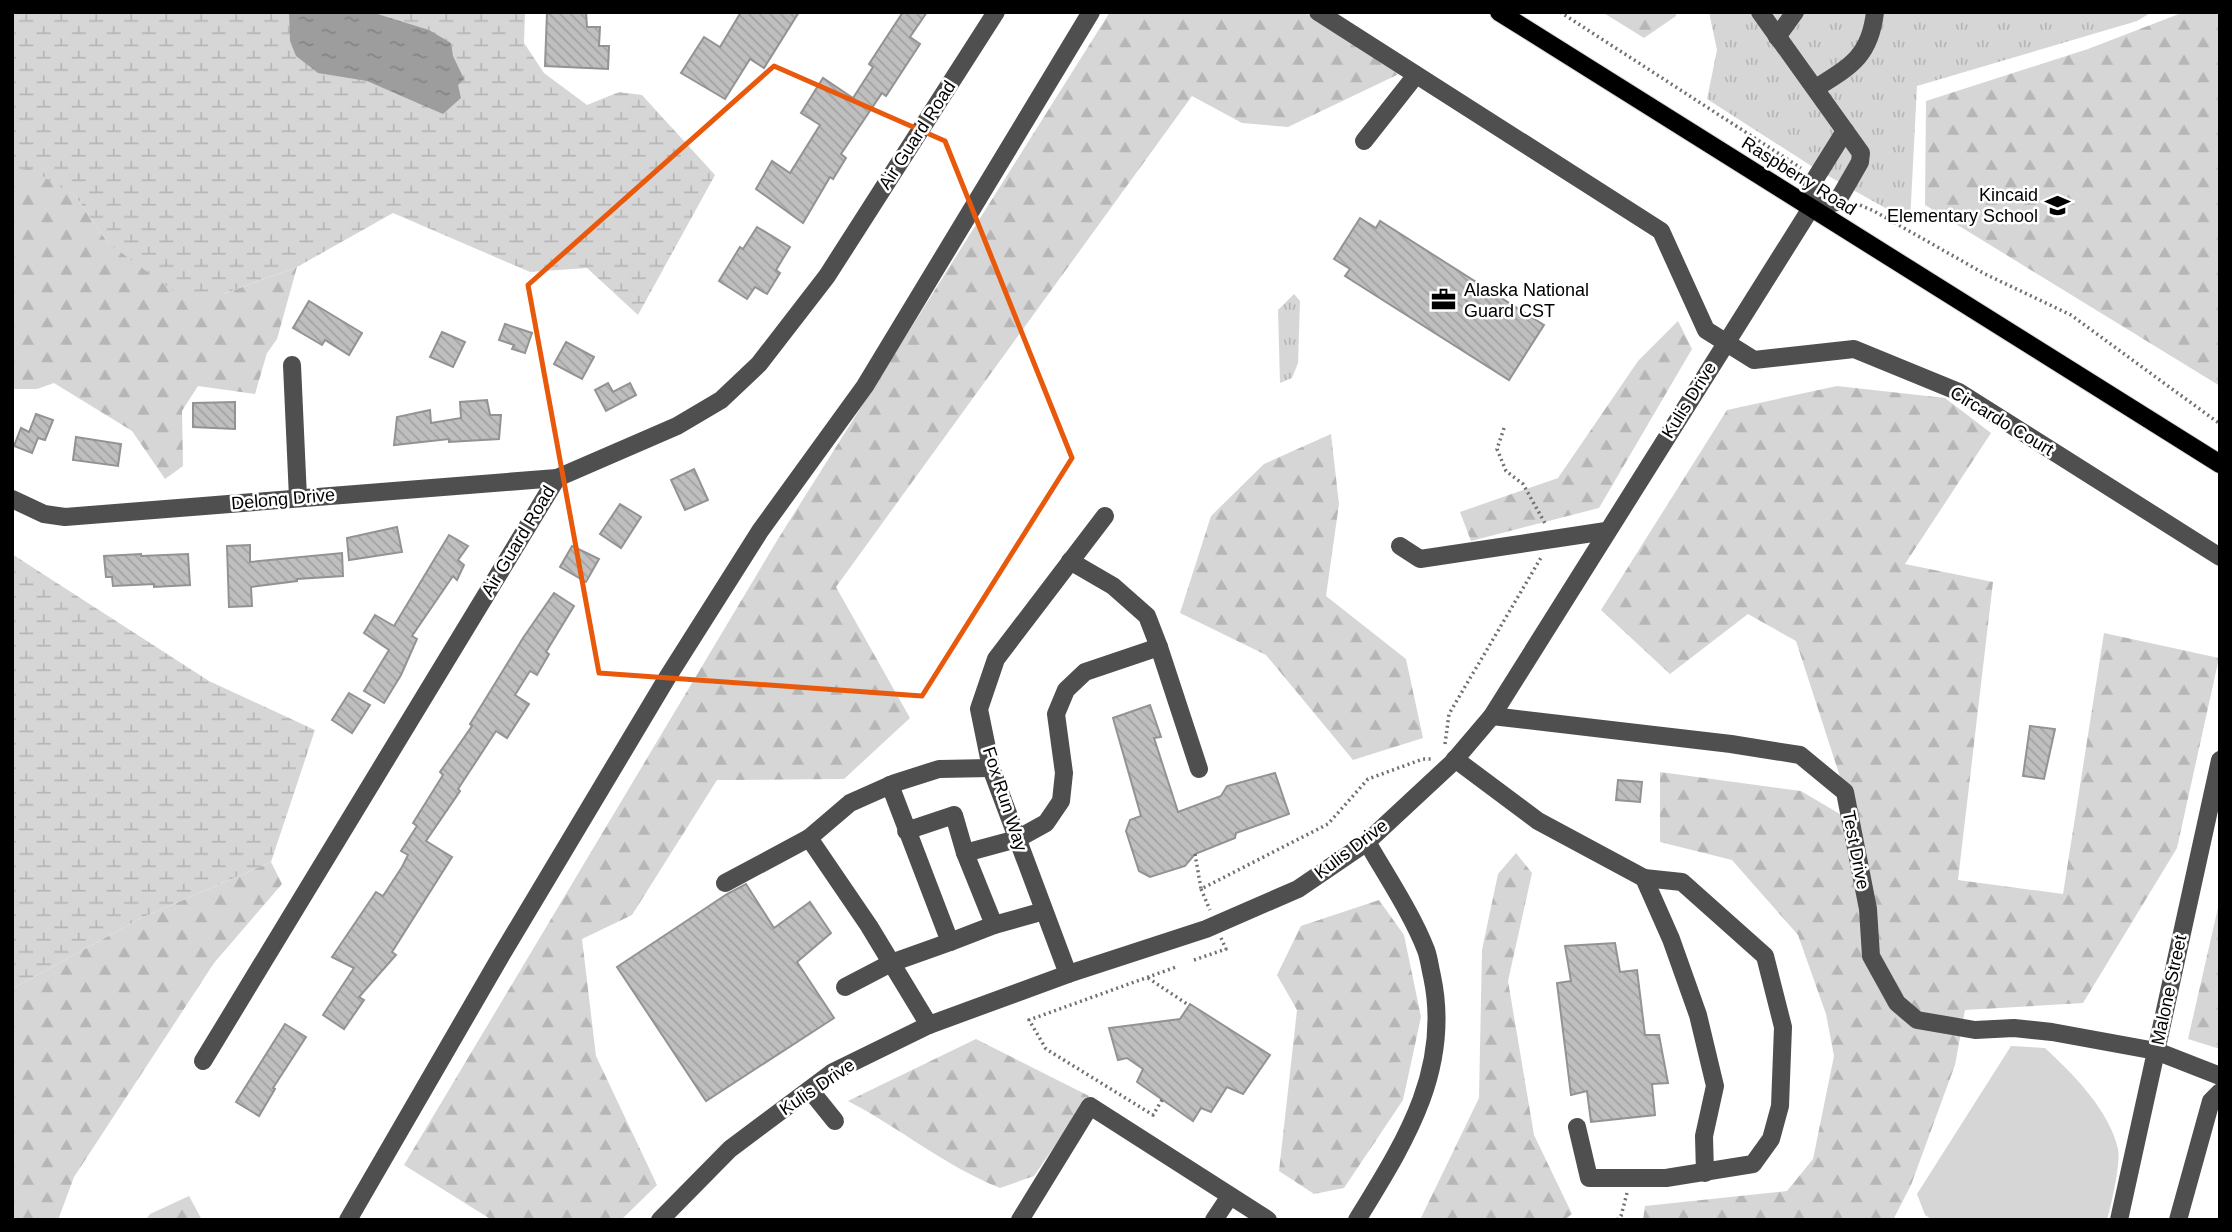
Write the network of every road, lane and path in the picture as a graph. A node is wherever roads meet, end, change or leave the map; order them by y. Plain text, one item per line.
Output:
1 (996, 12) edge
2 (1091, 12) edge
3 (1318, 12) edge
4 (1499, 12) edge
5 (1560, 12) edge
6 (1760, 12) edge
7 (1794, 12) edge
8 (1875, 12) edge
9 (1777, 37) junction
10 (1416, 75) junction
11 (1816, 89) junction
12 (1845, 131) junction
13 (1364, 141) dead end
14 (1816, 177) junction
15 (1841, 195) junction
16 (1862, 196) dead end
17 (1863, 206) junction
18 (1811, 208) junction
19 (1726, 342) junction
20 (292, 365) dead end
21 (2220, 424) edge
22 (1504, 428) dead end
23 (2220, 464) edge
24 (556, 478) junction
25 (298, 498) junction
26 (12, 499) edge
27 (1105, 516) dead end
28 (1606, 531) junction
29 (1545, 540) junction
30 (1400, 546) dead end
31 (2220, 557) edge
32 (1070, 561) junction
33 (1159, 648) junction
34 (1492, 716) junction
35 (1447, 759) junction
36 (2220, 760) edge
37 (991, 768) junction
38 (1199, 769) dead end
39 (890, 785) junction
40 (906, 831) junction
41 (809, 838) junction
42 (1017, 839) junction
43 (1367, 842) junction
44 (965, 853) junction
45 (1195, 853) dead end
46 (1644, 878) junction
47 (725, 883) dead end
48 (1201, 889) junction
49 (1044, 911) junction
50 (1213, 916) dead end
51 (994, 925) junction
52 (1221, 936) dead end
53 (950, 942) junction
54 (1194, 960) dead end
55 (891, 963) junction
56 (1176, 967) dead end
57 (1068, 974) junction
58 (1148, 978) junction
59 (845, 987) dead end
60 (1187, 1004) dead end
61 (929, 1025) junction
62 (2155, 1051) junction
63 (203, 1061) dead end
64 (2220, 1076) edge
65 (810, 1090) junction
66 (2220, 1092) edge
67 (1162, 1100) dead end
68 (835, 1121) dead end
69 (1577, 1127) dead end
70 (1704, 1173) junction
71 (1628, 1187) dead end
72 (1230, 1196) junction
73 (348, 1220) edge
74 (660, 1220) edge
75 (1020, 1220) edge
76 (1214, 1220) edge
77 (1268, 1220) edge
78 (1357, 1220) edge
79 (1617, 1220) edge
80 (2119, 1220) edge
81 (2178, 1220) edge

1 - 24 street, Air Guard Road
2 - 73 street
3 - 10 street, Circardo Court
4 - 18 main road, Raspberry Road
5 - 14 path
6 - 9 street
7 - 9 street
8 - 11 street
9 - 11 street
10 - 13 street
10 - 19 street, Circardo Court
11 - 12 street
12 - 14 street
12 - 15 street
14 - 18 street
15 - 17 path
15 - 18 street
16 - 17 path
17 - 21 path
18 - 19 street, Kulis Drive
18 - 23 main road, Raspberry Road
19 - 28 street, Kulis Drive
19 - 31 street, Circardo Court
20 - 25 street
22 - 29 path
24 - 25 street, Delong Drive
24 - 63 street, Air Guard Road
25 - 26 street, Delong Drive
27 - 32 street, Fox Run Way
28 - 29 street
28 - 34 street, Kulis Drive
29 - 30 street
29 - 35 path
32 - 33 street
32 - 37 street, Fox Run Way
33 - 38 street
33 - 42 street
34 - 35 street, Kulis Drive
34 - 62 street, Test Drive
35 - 43 street, Kulis Drive
35 - 46 street
35 - 48 path
36 - 62 street, Malone Street
37 - 39 street
37 - 42 street, Fox Run Way
39 - 40 street
39 - 41 street
40 - 44 street
40 - 53 street
41 - 47 street
41 - 55 street
42 - 44 street
42 - 49 street, Fox Run Way
43 - 57 street, Kulis Drive
43 - 78 street
44 - 51 street
45 - 48 path
46 - 70 street
46 - 70 street
48 - 50 path
49 - 51 street
49 - 57 street, Fox Run Way
51 - 53 street
52 - 54 path
53 - 55 street
55 - 59 street
55 - 61 street
56 - 58 path
57 - 61 street, Kulis Drive
58 - 60 path
58 - 67 path
61 - 65 street, Kulis Drive
62 - 64 street, Test Drive
62 - 80 street, Malone Street
65 - 68 street
65 - 74 street, Kulis Drive
66 - 81 street
69 - 70 street
71 - 79 path
72 - 75 street
72 - 76 street
72 - 77 street

